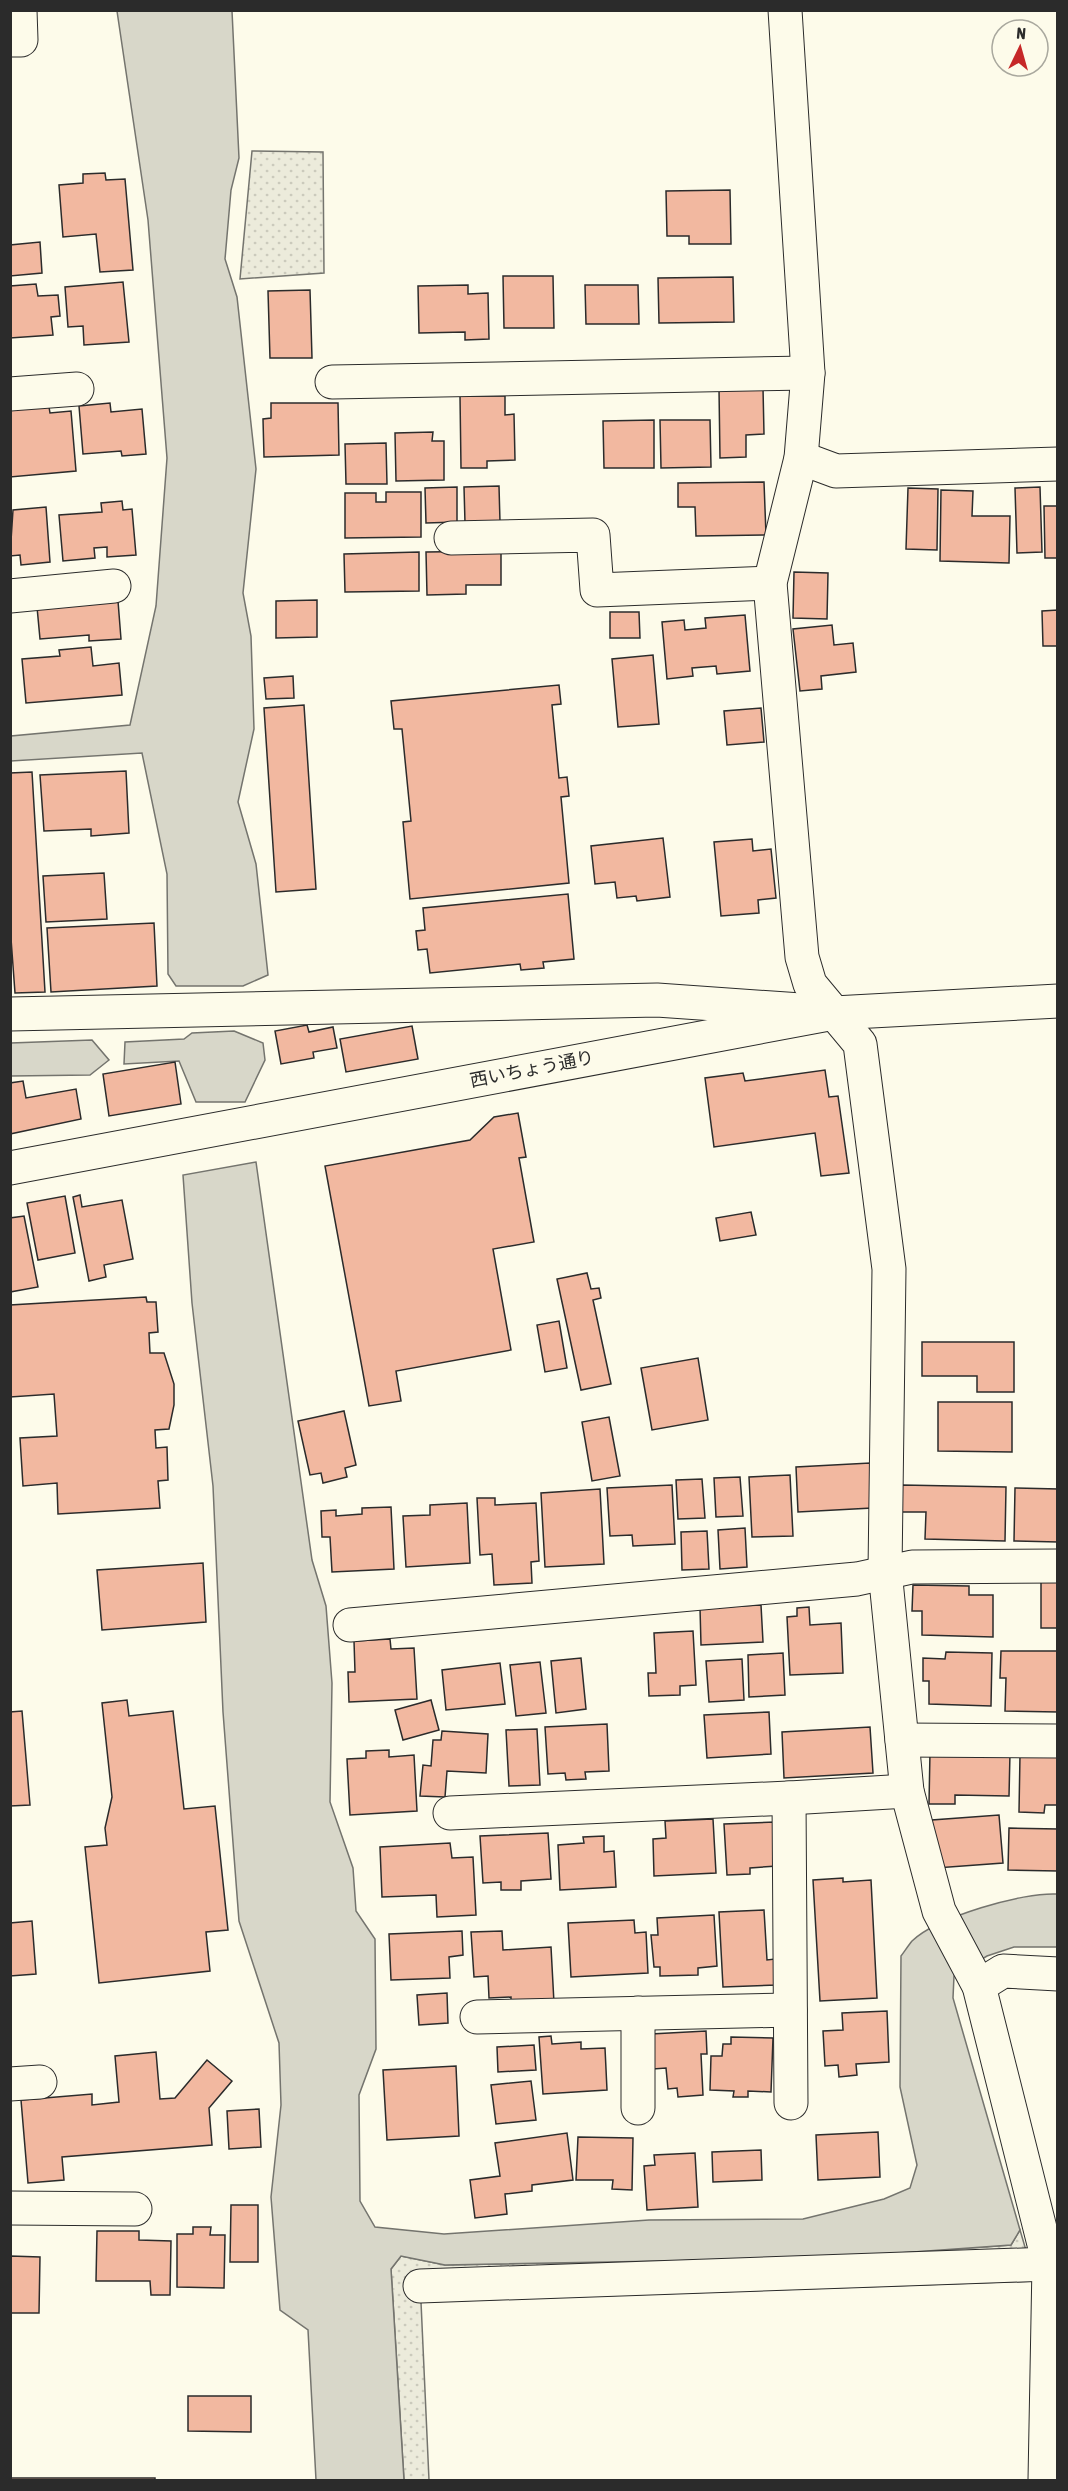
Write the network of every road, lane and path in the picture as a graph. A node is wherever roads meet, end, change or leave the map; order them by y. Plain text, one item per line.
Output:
1 (20, 10) edge
2 (785, 10) edge
3 (10, 40) edge
4 (808, 373) junction
5 (332, 382) dead end
6 (77, 389) dead end
7 (10, 394) edge
8 (801, 458) junction
9 (1058, 464) edge
10 (451, 538) dead end
11 (770, 583) junction
12 (114, 586) dead end
13 (10, 596) edge
14 (1058, 1001) edge
15 (834, 1013) junction
16 (10, 1014) edge
17 (10, 1168) edge
18 (1058, 1566) edge
19 (885, 1571) junction
20 (350, 1626) dead end
21 (902, 1740) junction
22 (1058, 1742) edge
23 (907, 1791) junction
24 (789, 1798) junction
25 (450, 1813) dead end
26 (1058, 1974) edge
27 (980, 1986) junction
28 (790, 2010) junction
29 (638, 2013) junction
30 (477, 2017) dead end
31 (790, 2103) dead end
32 (638, 2108) dead end
33 (10, 2208) edge
34 (135, 2209) dead end
35 (1049, 2264) junction
36 (420, 2286) dead end
37 (1045, 2481) edge

1 - 3 main road
2 - 4 main road
4 - 5 main road
4 - 8 main road
6 - 7 main road
8 - 9 main road
8 - 11 main road
10 - 11 main road
11 - 15 main road
12 - 13 main road
14 - 15 main road, 西いちょう通り
15 - 16 main road
15 - 17 main road, 西いちょう通り
15 - 19 main road
18 - 19 main road
19 - 20 main road
19 - 21 main road
21 - 22 main road
21 - 23 main road
23 - 24 main road
23 - 27 main road
24 - 25 main road
24 - 28 main road
26 - 27 main road
27 - 35 main road
28 - 29 main road
28 - 31 main road
29 - 30 main road
29 - 32 main road
33 - 34 main road
35 - 36 main road
35 - 37 main road

